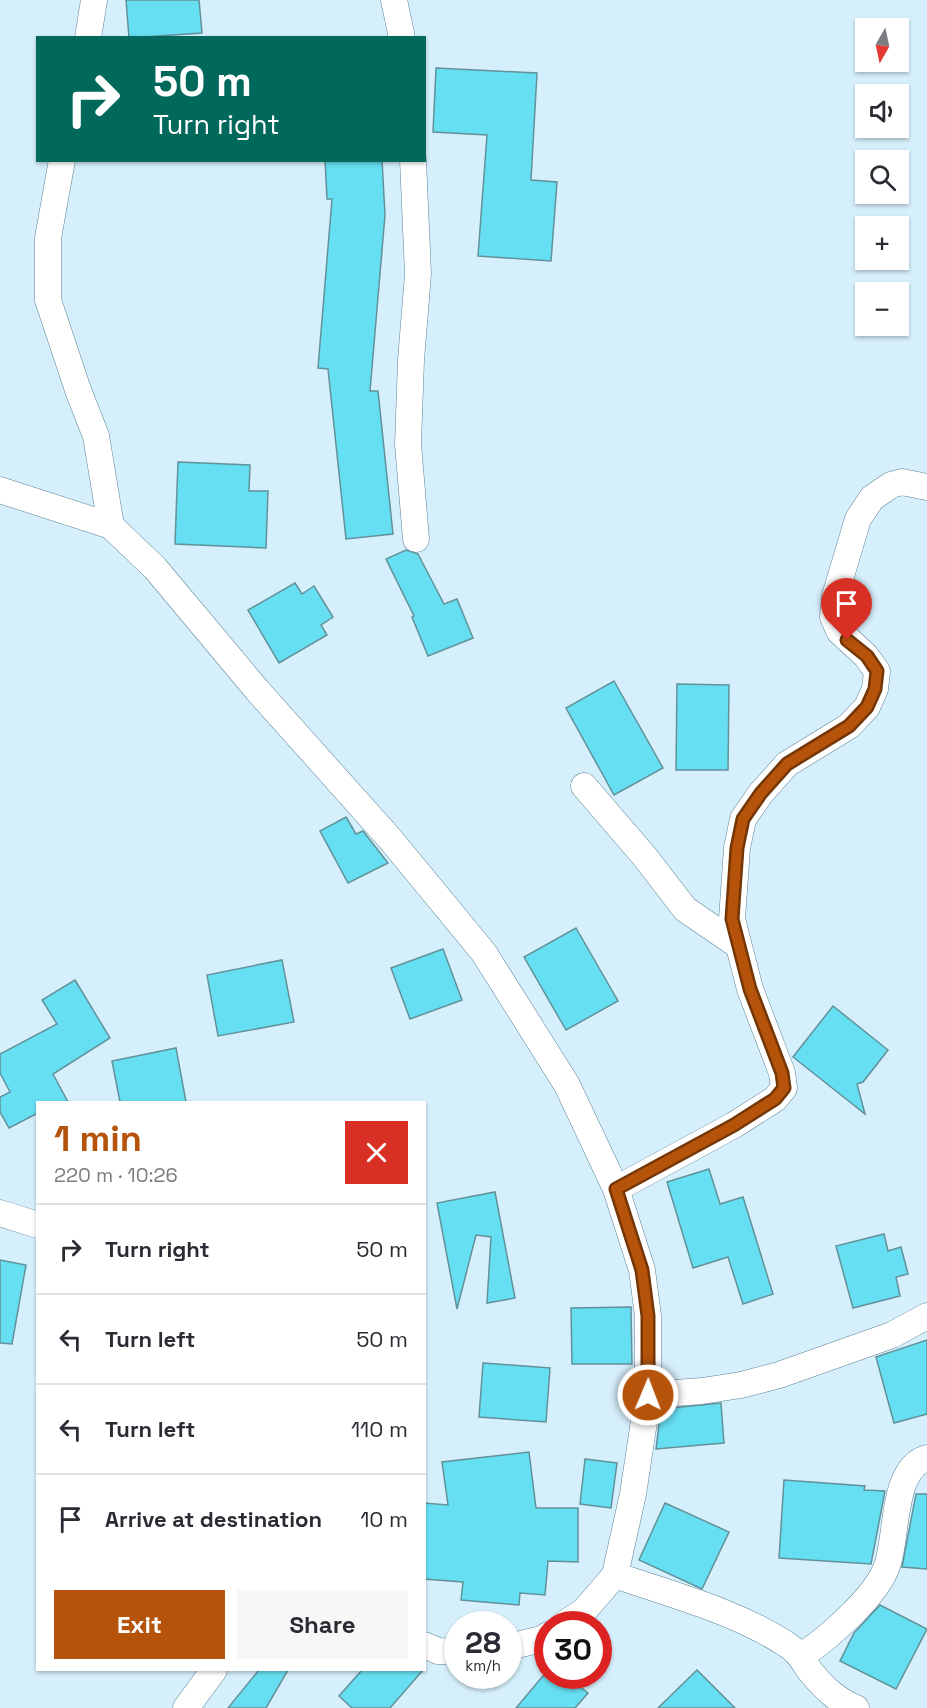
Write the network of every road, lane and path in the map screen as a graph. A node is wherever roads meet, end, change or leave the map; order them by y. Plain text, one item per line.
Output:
1 (94, 0) edge
2 (394, 0) edge
3 (88, 36) edge
4 (402, 36) edge
5 (62, 162) edge
6 (413, 162) edge
7 (927, 487) edge
8 (0, 490) edge
9 (111, 526) junction
10 (416, 539) dead end
11 (584, 786) dead end
12 (736, 944) junction
13 (616, 1189) junction
14 (0, 1213) edge
15 (36, 1223) edge
16 (927, 1316) edge
17 (648, 1395) junction
18 (927, 1458) edge
19 (615, 1575) junction
20 (584, 1611) edge
21 (426, 1646) edge
22 (444, 1651) edge
23 (802, 1656) junction
24 (213, 1671) edge
25 (186, 1708) edge
26 (856, 1708) edge

1 - 3 street
2 - 4 street
5 - 9 street
6 - 10 street
7 - 12 street
8 - 9 street
9 - 13 street
11 - 12 street
12 - 13 street
13 - 17 street
14 - 15 street
16 - 17 street
17 - 19 street
18 - 23 street
19 - 20 street
19 - 23 street
21 - 22 street
23 - 26 street
24 - 25 street

